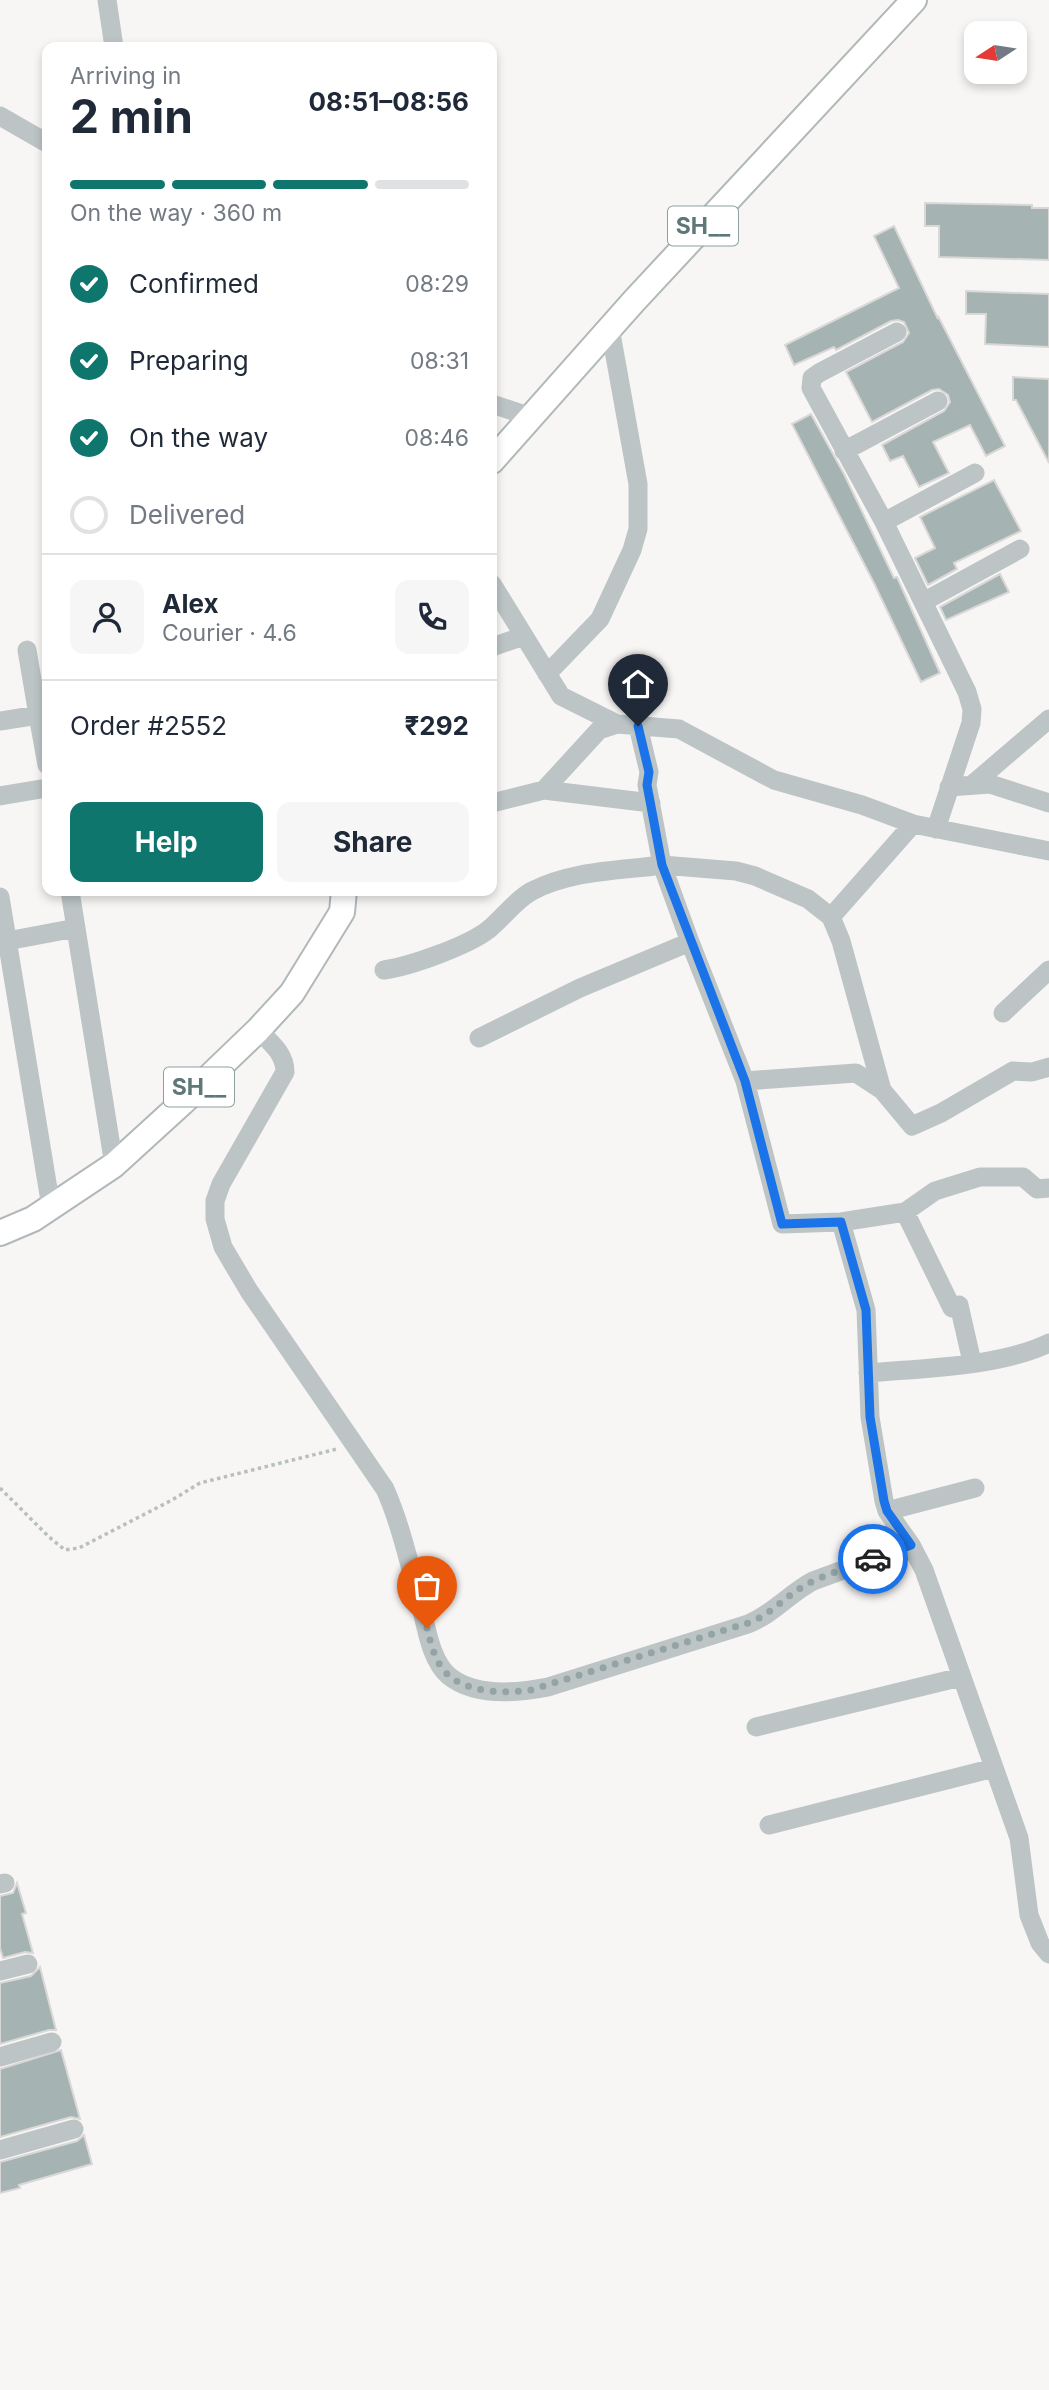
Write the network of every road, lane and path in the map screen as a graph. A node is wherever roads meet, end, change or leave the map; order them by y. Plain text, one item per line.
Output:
1 (107, 0) edge
2 (914, 0) edge
3 (113, 42) edge
4 (0, 116) edge
5 (42, 140) edge
6 (610, 328) junction
7 (897, 332) dead end
8 (938, 401) dead end
9 (497, 406) edge
10 (531, 417) junction
11 (844, 451) junction
12 (497, 456) edge
13 (975, 473) dead end
14 (884, 522) junction
15 (1020, 549) dead end
16 (497, 592) edge
17 (923, 601) junction
18 (524, 636) junction
19 (497, 645) edge
20 (27, 649) dead end
21 (547, 674) junction
22 (42, 710) edge
23 (42, 714) edge
24 (1049, 719) edge
25 (0, 721) edge
26 (617, 724) junction
27 (638, 726) junction
28 (951, 781) junction
29 (972, 784) junction
30 (42, 789) edge
31 (544, 790) junction
32 (0, 796) edge
33 (497, 802) edge
34 (651, 803) junction
35 (1049, 803) edge
36 (913, 824) junction
37 (936, 829) junction
38 (1049, 851) edge
39 (662, 865) junction
40 (70, 896) edge
41 (344, 896) edge
42 (0, 897) edge
43 (831, 917) junction
44 (76, 928) junction
45 (7, 941) junction
46 (690, 942) junction
47 (384, 970) dead end
48 (1049, 970) edge
49 (1003, 1013) dead end
50 (258, 1030) junction
51 (479, 1038) dead end
52 (1049, 1067) edge
53 (745, 1081) junction
54 (882, 1090) junction
55 (114, 1165) junction
56 (1049, 1188) edge
57 (51, 1207) junction
58 (905, 1212) junction
59 (841, 1222) junction
60 (0, 1233) edge
61 (1049, 1343) edge
62 (972, 1362) junction
63 (868, 1374) junction
64 (356, 1444) junction
65 (0, 1488) edge
66 (975, 1488) dead end
67 (887, 1511) junction
68 (911, 1545) junction
69 (961, 1677) junction
70 (756, 1727) dead end
71 (994, 1768) junction
72 (769, 1825) dead end
73 (1049, 1954) edge
74 (28, 1964) dead end
75 (0, 1971) edge
76 (52, 2042) dead end
77 (0, 2057) edge
78 (75, 2129) dead end
79 (0, 2150) edge

1 - 3 street
2 - 6 main road, SH__
4 - 5 street
6 - 10 main road, SH__
6 - 21 street
7 - 11 street
8 - 11 street
9 - 10 street
10 - 12 main road, SH__
11 - 14 street
13 - 14 street
14 - 17 street
15 - 17 street
16 - 18 street
17 - 28 street
18 - 19 street
18 - 21 street
20 - 22 street
21 - 26 street
23 - 25 street
24 - 29 street
26 - 27 street
26 - 31 street
27 - 34 street
27 - 36 street
28 - 29 street
28 - 37 street
29 - 35 street
30 - 32 street
31 - 33 street
31 - 34 street
34 - 39 street
36 - 37 street
36 - 43 street
37 - 38 street
39 - 43 street
39 - 46 street
39 - 47 street
40 - 44 street
41 - 50 main road, SH__
42 - 45 street
43 - 54 street
44 - 45 street
44 - 55 street
45 - 57 street
46 - 51 street
46 - 53 street
48 - 49 street
50 - 55 main road, SH__
50 - 64 street
52 - 54 street
53 - 54 street
53 - 59 street
55 - 57 main road, SH__
56 - 58 street
57 - 60 main road, SH__
58 - 59 street
58 - 62 street
59 - 63 street
61 - 62 street
62 - 63 street
63 - 67 street
64 - 65 path
64 - 68 street
66 - 67 street
67 - 68 street
68 - 69 street
69 - 70 street
69 - 71 street
71 - 72 street
71 - 73 street
74 - 75 street
76 - 77 street
78 - 79 street

